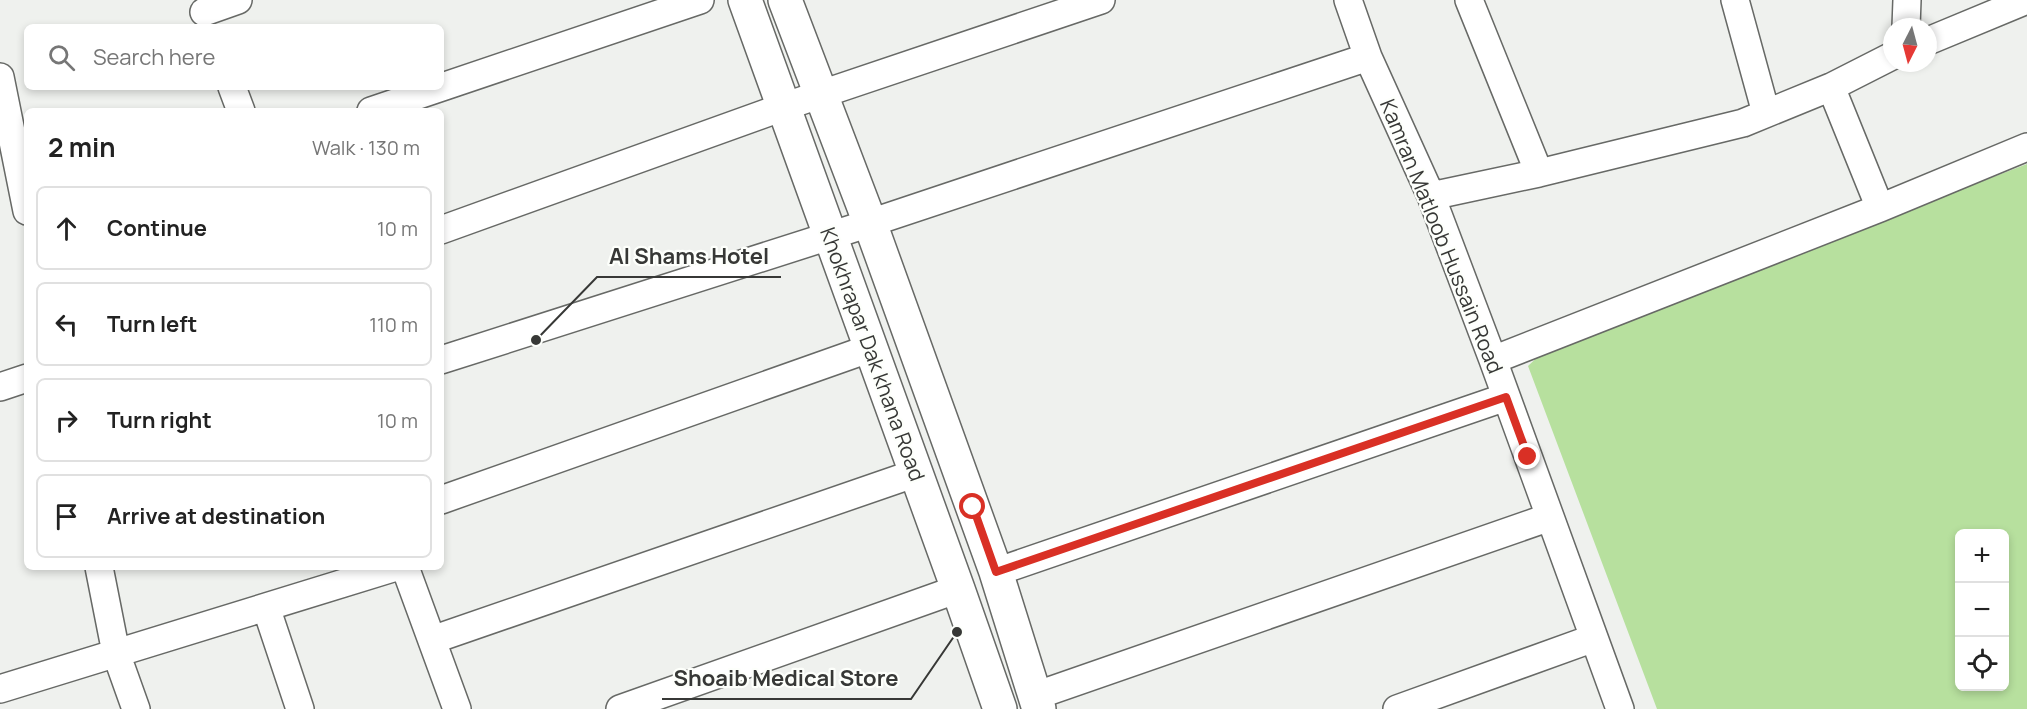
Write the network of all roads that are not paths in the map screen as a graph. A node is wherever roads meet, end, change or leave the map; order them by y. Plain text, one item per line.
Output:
1 (238, 0) edge
2 (699, 0) edge
3 (745, 0) edge
4 (785, 0) edge
5 (1101, 0) edge
6 (1348, 0) edge
7 (1469, 0) edge
8 (1735, 0) edge
9 (1907, 0) edge
10 (2027, 0) edge
11 (205, 13) edge
12 (1906, 18) edge
13 (1937, 37) edge
14 (1368, 57) junction
15 (1883, 61) edge
16 (0, 77) edge
17 (444, 86) edge
18 (1831, 87) junction
19 (233, 90) edge
20 (433, 90) edge
21 (821, 94) junction
22 (783, 107) junction
23 (239, 108) edge
24 (380, 108) edge
25 (1766, 113) junction
26 (2027, 147) edge
27 (1539, 173) junction
28 (24, 196) edge
29 (1431, 196) junction
30 (1880, 207) junction
31 (870, 223) junction
32 (444, 229) edge
33 (830, 236) junction
34 (871, 348) junction
35 (444, 359) edge
36 (1493, 360) junction
37 (24, 379) edge
38 (0, 387) edge
39 (1506, 397) junction
40 (916, 473) junction
41 (444, 499) edge
42 (1550, 518) junction
43 (100, 570) edge
44 (386, 570) edge
45 (406, 570) edge
46 (996, 572) junction
47 (958, 589) junction
48 (266, 607) junction
49 (1594, 638) junction
50 (432, 640) junction
51 (116, 653) junction
52 (0, 689) edge
53 (1037, 703) edge
54 (136, 709) edge
55 (300, 709) edge
56 (457, 709) edge
57 (620, 709) edge
58 (1000, 709) edge
59 (1397, 709) edge
60 (1620, 709) edge

1 - 11 street
2 - 17 street
3 - 22 street, Khokhrapar Dak khana Road
4 - 21 street, Khokhrapar Dak khana Road
5 - 21 street
6 - 14 street, Kamran Matloob Hussain Road
7 - 27 street
8 - 25 street
9 - 12 street
10 - 13 street
14 - 29 street, Kamran Matloob Hussain Road
14 - 31 street
15 - 18 street
16 - 28 street
18 - 25 street
18 - 30 street
19 - 23 street
20 - 24 street
21 - 22 street
21 - 31 street, Khokhrapar Dak khana Road
22 - 32 street
22 - 33 street, Khokhrapar Dak khana Road
25 - 27 street
26 - 30 street
27 - 29 street
29 - 36 street, Kamran Matloob Hussain Road
30 - 36 street
31 - 33 street
31 - 46 street, Khokhrapar Dak khana Road
33 - 34 street, Khokhrapar Dak khana Road
33 - 35 street
34 - 40 street, Khokhrapar Dak khana Road
34 - 41 street
36 - 39 street, Kamran Matloob Hussain Road
37 - 38 street
39 - 42 street, Kamran Matloob Hussain Road
39 - 46 street
40 - 47 street, Khokhrapar Dak khana Road
40 - 50 street
42 - 49 street, Kamran Matloob Hussain Road
42 - 53 street
43 - 51 street
44 - 48 street
45 - 50 street
46 - 53 street, Khokhrapar Dak khana Road
47 - 57 street
47 - 58 street, Khokhrapar Dak khana Road
48 - 51 street
48 - 55 street
49 - 59 street
49 - 60 street, Kamran Matloob Hussain Road
50 - 56 street
51 - 52 street
51 - 54 street

